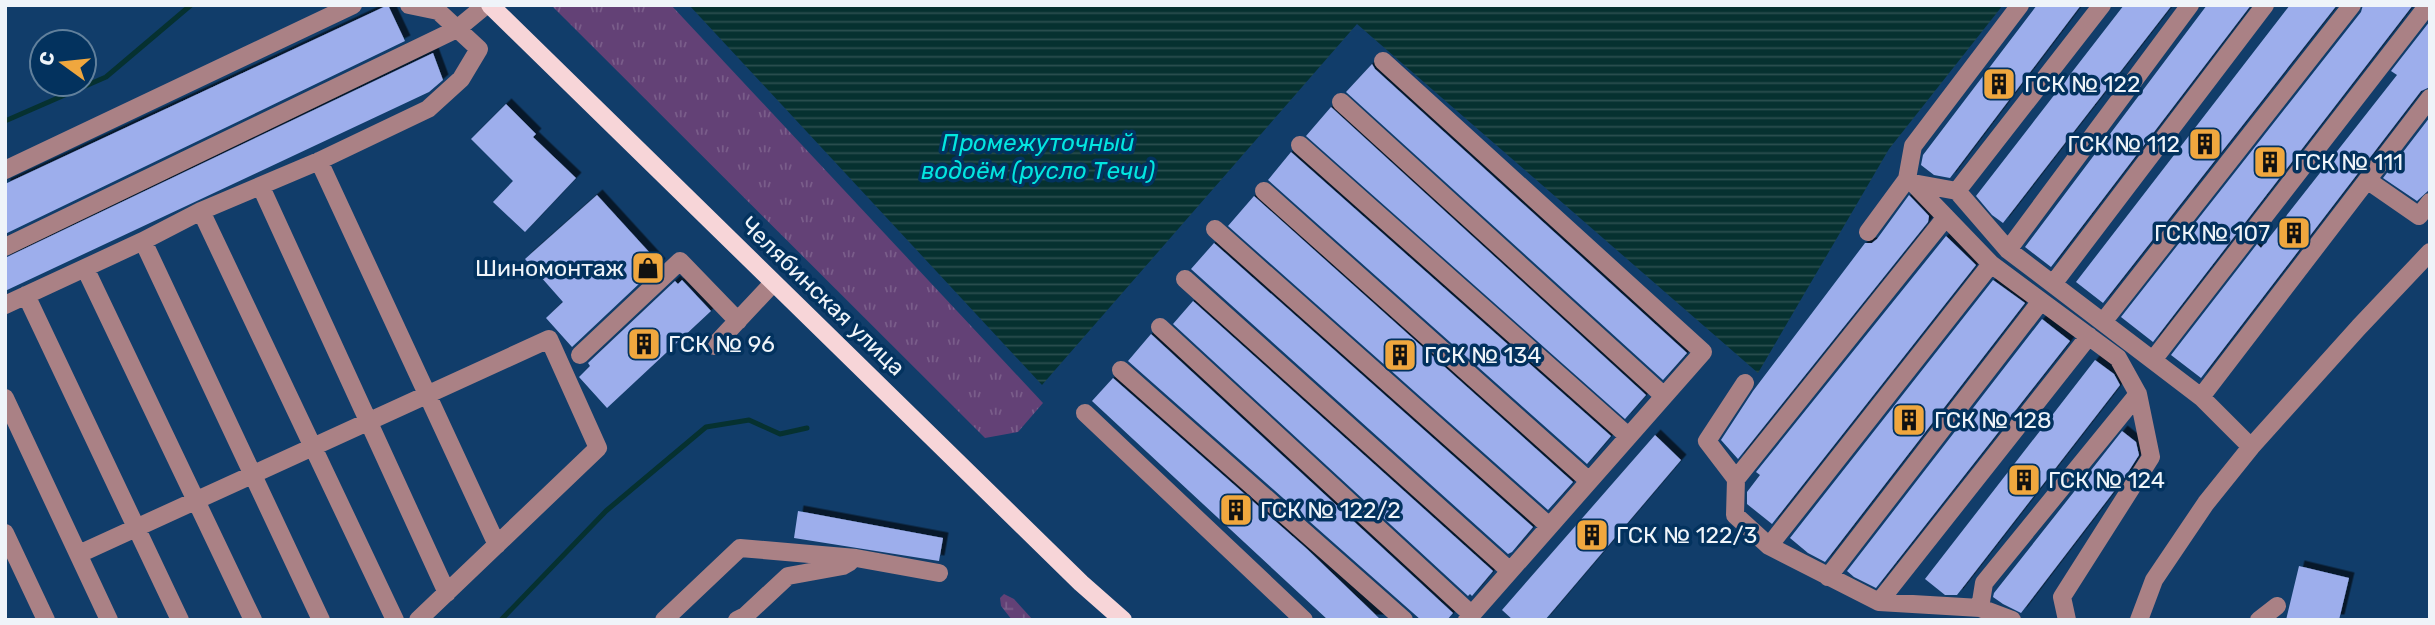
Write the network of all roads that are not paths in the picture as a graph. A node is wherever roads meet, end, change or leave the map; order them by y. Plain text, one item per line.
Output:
1 (353, 5) edge
2 (409, 5) edge
3 (488, 5) edge
4 (2020, 5) edge
5 (2102, 5) edge
6 (2190, 5) edge
7 (2265, 5) edge
8 (2352, 5) edge
9 (2428, 5) edge
10 (457, 29) junction
11 (1383, 61) dead end
12 (2430, 99) edge
13 (1341, 102) dead end
14 (1300, 145) dead end
15 (319, 161) junction
16 (5, 170) edge
17 (2367, 180) junction
18 (1910, 181) junction
19 (261, 187) junction
20 (1264, 191) dead end
21 (1958, 191) junction
22 (2430, 202) edge
23 (201, 211) junction
24 (1946, 217) junction
25 (1215, 229) dead end
26 (1868, 232) dead end
27 (144, 241) junction
28 (5, 247) edge
29 (2008, 250) junction
30 (2430, 252) edge
31 (1991, 264) junction
32 (85, 268) junction
33 (1185, 279) dead end
34 (773, 284) junction
35 (2053, 284) junction
36 (26, 295) junction
37 (2041, 301) junction
38 (5, 305) edge
39 (738, 321) junction
40 (2103, 322) junction
41 (1160, 327) dead end
42 (2089, 336) junction
43 (714, 346) dead end
44 (580, 355) dead end
45 (2153, 360) junction
46 (1121, 370) dead end
47 (1745, 383) dead end
48 (2138, 394) junction
49 (427, 395) junction
50 (1664, 396) junction
51 (2202, 397) junction
52 (5, 398) edge
53 (1085, 413) dead end
54 (369, 422) junction
55 (1629, 436) junction
56 (313, 447) junction
57 (2251, 447) junction
58 (253, 475) junction
59 (1736, 479) junction
60 (1589, 481) junction
61 (196, 501) junction
62 (1549, 526) junction
63 (136, 528) junction
64 (5, 533) edge
65 (497, 545) junction
66 (1769, 546) junction
67 (79, 554) junction
68 (856, 558) junction
69 (1510, 571) junction
70 (939, 573) dead end
71 (1828, 577) junction
72 (447, 593) junction
73 (1879, 602) junction
74 (2277, 606) dead end
75 (1980, 608) junction
76 (1469, 617) edge
77 (46, 620) edge
78 (109, 620) edge
79 (180, 620) edge
80 (253, 620) edge
81 (321, 620) edge
82 (395, 620) edge
83 (418, 620) edge
84 (664, 620) edge
85 (737, 620) edge
86 (1123, 620) edge
87 (1304, 620) edge
88 (1404, 620) edge
89 (2012, 620) edge
90 (2067, 620) edge
91 (2139, 620) edge
92 (2259, 620) edge

1 - 16 lane
2 - 10 lane
3 - 10 lane
3 - 34 main road, Челябинская улица
4 - 18 lane
5 - 21 lane
6 - 29 lane
7 - 35 lane
8 - 40 lane
9 - 45 lane
10 - 15 lane
10 - 28 lane
11 - 50 lane
12 - 17 lane
13 - 50 lane
14 - 55 lane
15 - 19 lane
15 - 49 lane
17 - 22 lane
17 - 51 lane
18 - 21 lane
18 - 24 lane
18 - 26 lane
19 - 23 lane
19 - 54 lane
20 - 60 lane
21 - 29 lane
23 - 27 lane
23 - 56 lane
24 - 31 lane
24 - 59 lane
25 - 62 lane
27 - 32 lane
27 - 58 lane
29 - 35 lane
30 - 57 lane
31 - 37 lane
31 - 66 lane
32 - 36 lane
32 - 61 lane
33 - 69 lane
34 - 39 lane
34 - 86 main road, Челябинская улица
35 - 40 lane
36 - 38 lane
36 - 63 lane
37 - 42 lane
37 - 71 lane
39 - 43 lane
39 - 44 lane
40 - 45 lane
41 - 76 lane
42 - 48 lane
42 - 73 lane
45 - 51 lane
46 - 88 lane
47 - 59 lane
48 - 75 lane
48 - 90 lane
49 - 54 lane
49 - 65 lane
49 - 65 lane
50 - 55 lane
51 - 57 lane
52 - 67 lane
53 - 87 lane
54 - 56 lane
54 - 72 lane
55 - 60 lane
56 - 58 lane
56 - 82 lane
57 - 91 lane
58 - 61 lane
58 - 81 lane
59 - 66 lane
60 - 62 lane
61 - 63 lane
61 - 80 lane
62 - 69 lane
63 - 67 lane
63 - 79 lane
64 - 77 lane
65 - 72 lane
66 - 71 lane
67 - 78 lane
68 - 70 lane
68 - 84 lane
68 - 85 lane
69 - 76 lane
71 - 73 lane
72 - 83 lane
73 - 75 lane
74 - 92 lane
75 - 89 lane

